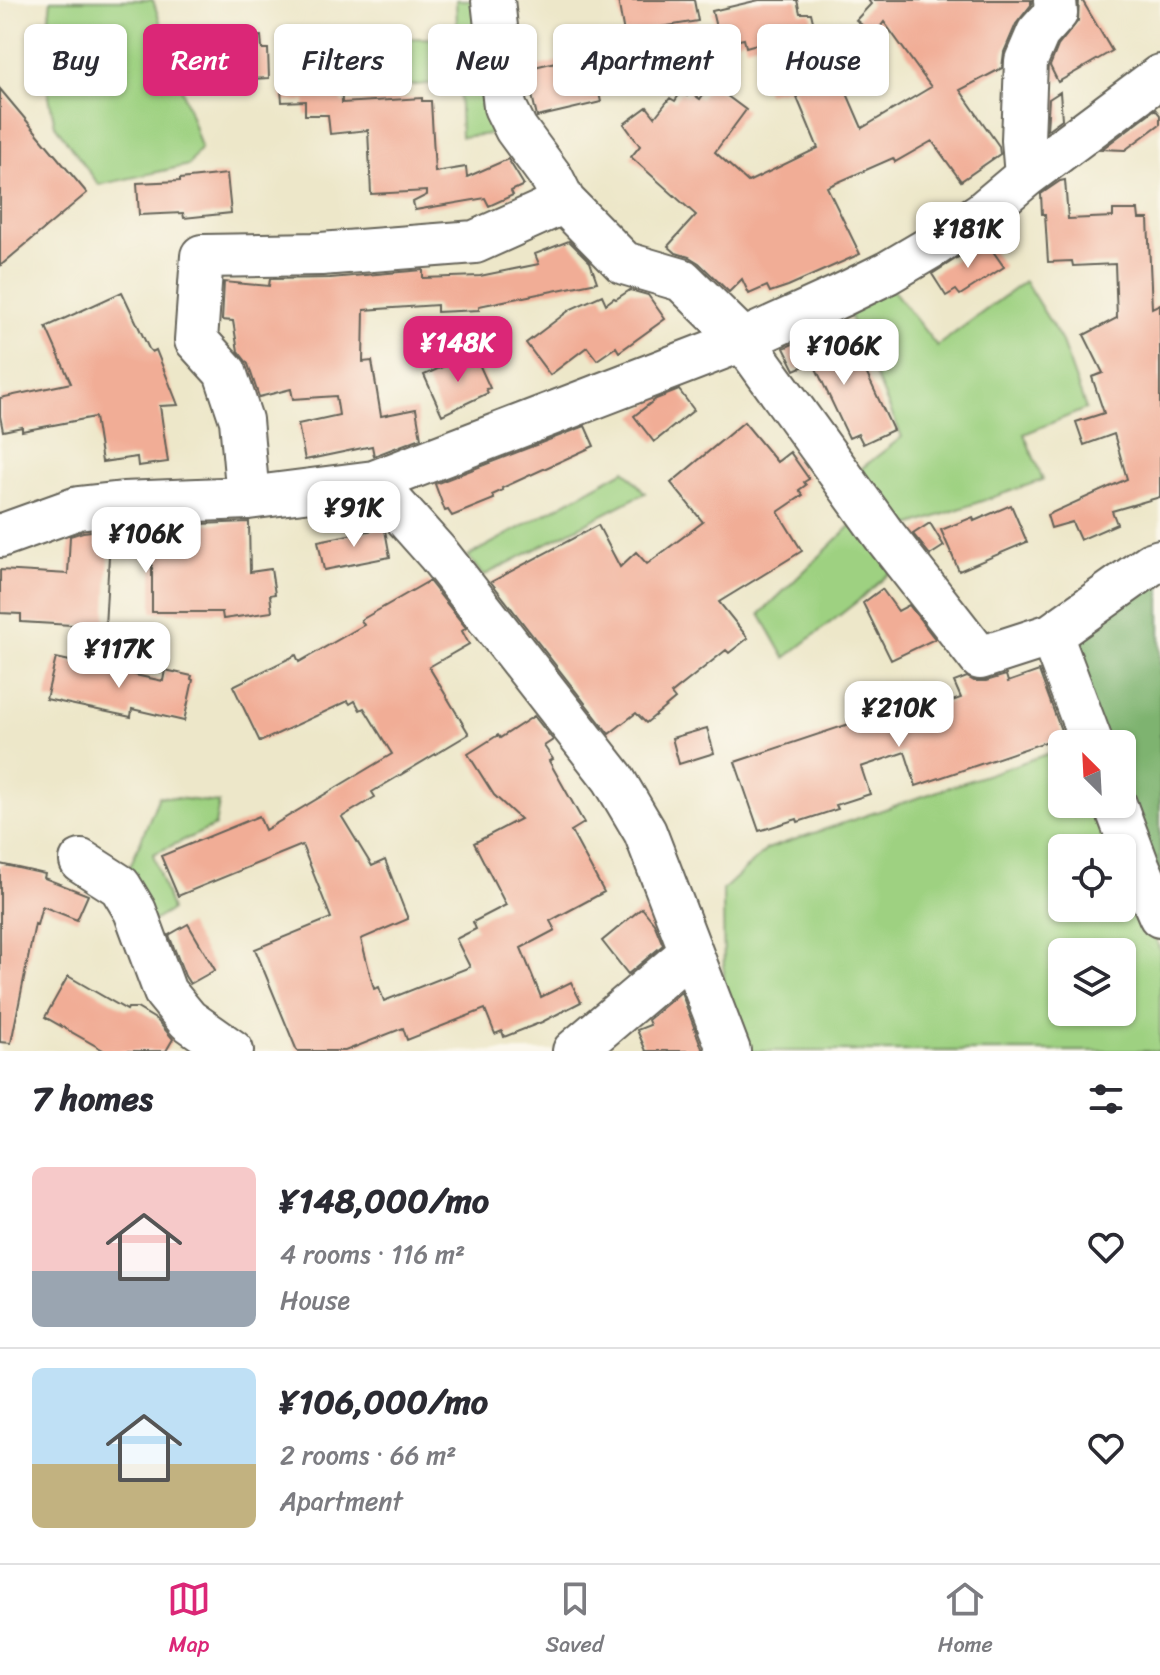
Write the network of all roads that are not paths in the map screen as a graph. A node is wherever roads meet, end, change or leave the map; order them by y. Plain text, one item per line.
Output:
1 (493, 0) edge
2 (1055, 0) edge
3 (1160, 76) edge
4 (1026, 176) junction
5 (564, 202) junction
6 (743, 340) junction
7 (374, 482) junction
8 (248, 498) junction
9 (0, 536) edge
10 (1160, 561) edge
11 (1051, 635) junction
12 (1087, 730) edge
13 (1120, 818) edge
14 (81, 861) dead end
15 (1160, 916) edge
16 (691, 952) junction
17 (232, 1051) edge
18 (574, 1051) edge
19 (729, 1051) edge

1 - 5 street
2 - 4 street
3 - 4 street
4 - 6 street
5 - 6 street
5 - 8 street
6 - 7 street
6 - 11 street
7 - 8 street
7 - 16 street
8 - 9 street
10 - 11 street
11 - 12 street
13 - 15 street
14 - 17 street
16 - 18 street
16 - 19 street

